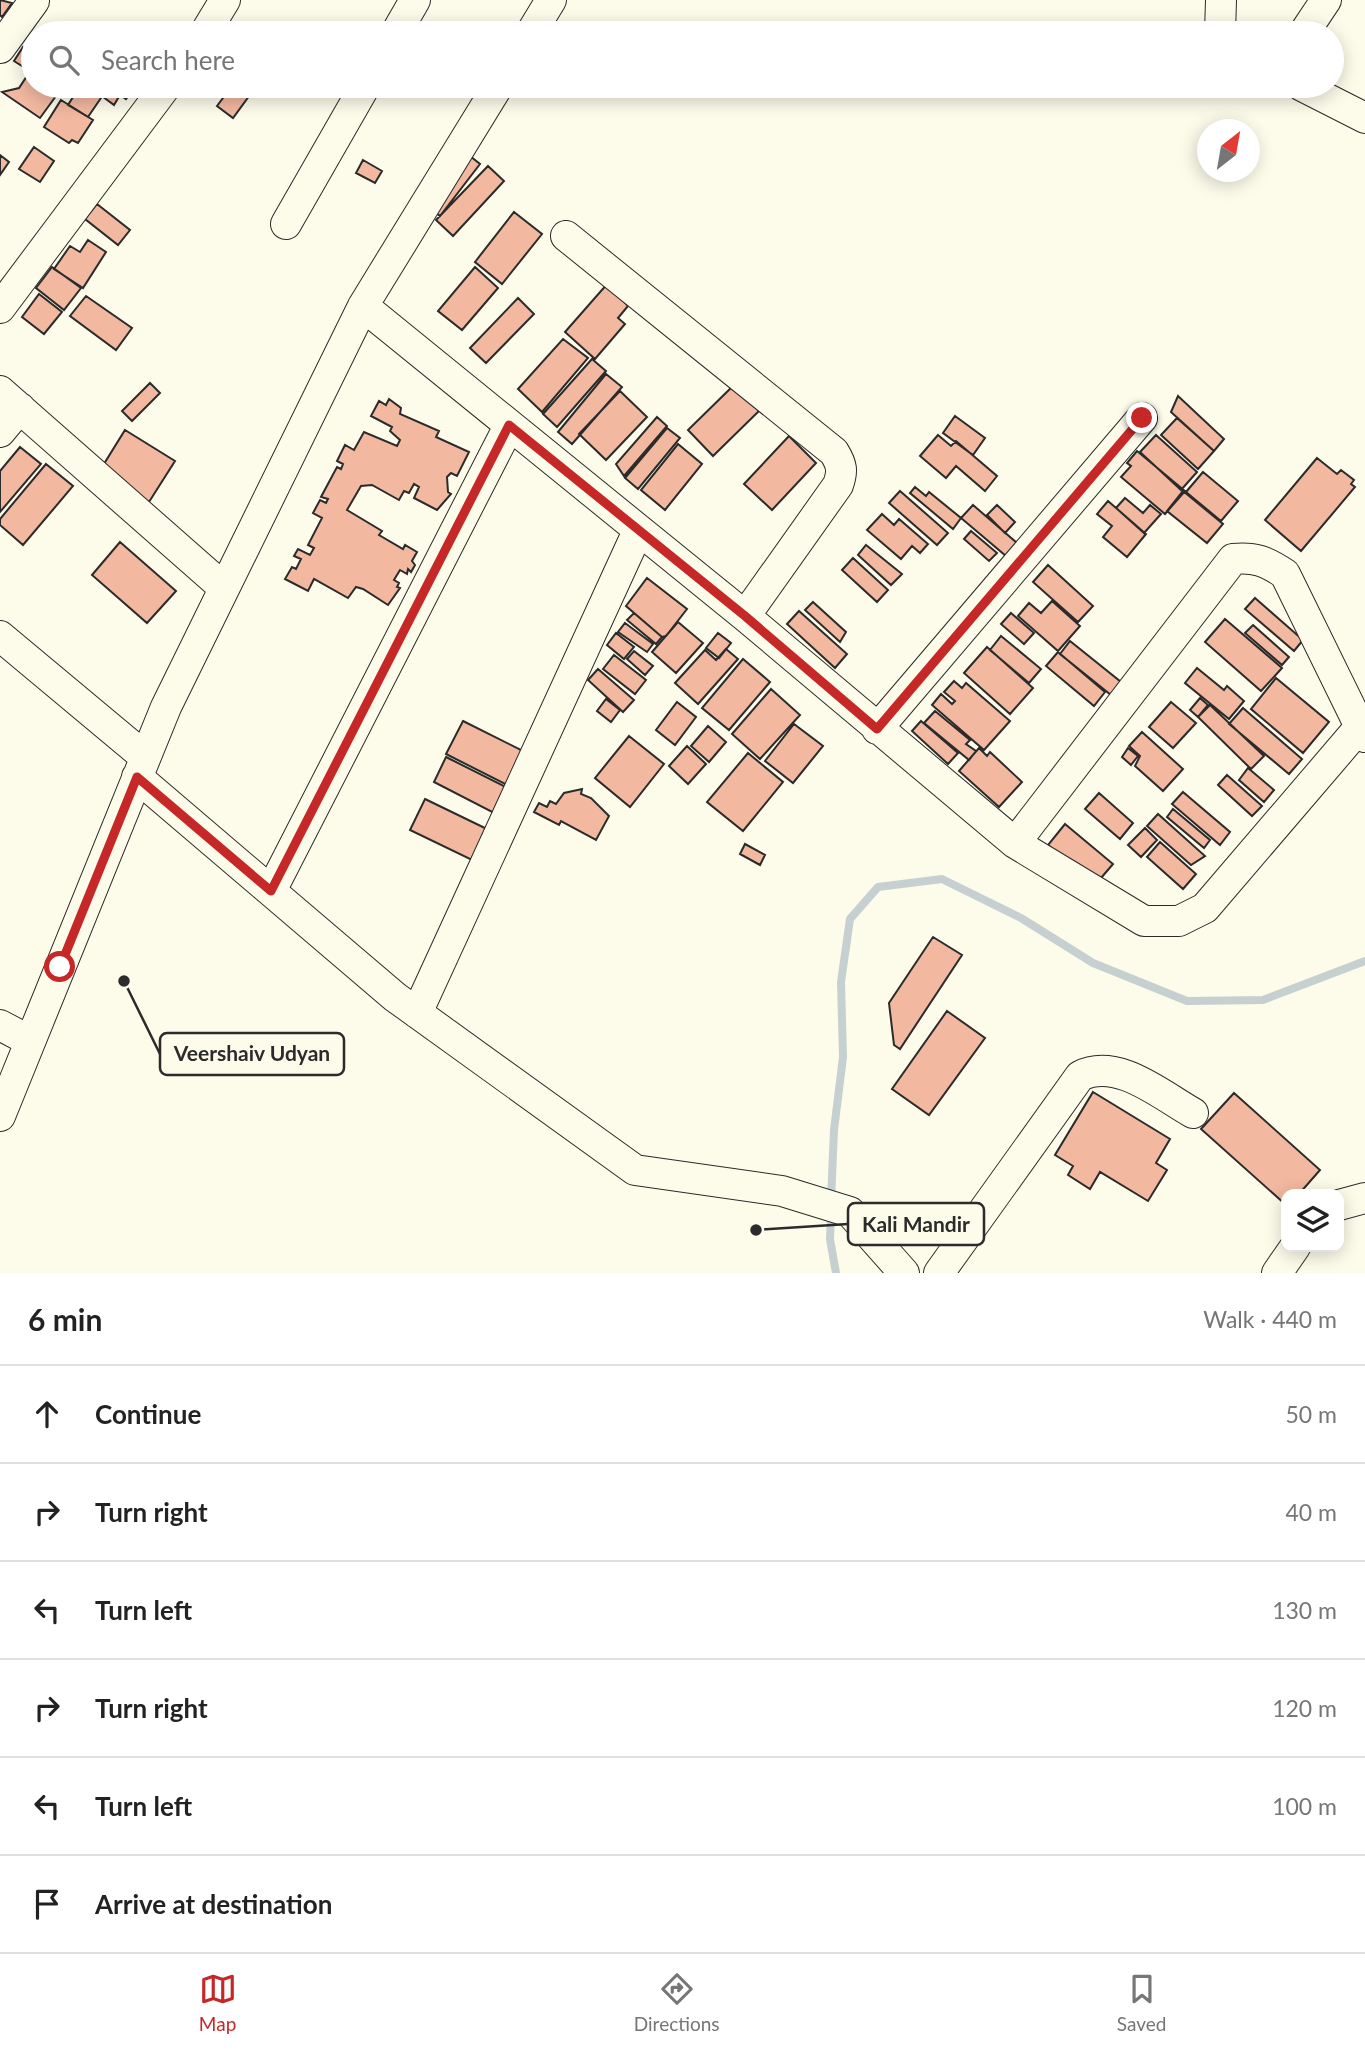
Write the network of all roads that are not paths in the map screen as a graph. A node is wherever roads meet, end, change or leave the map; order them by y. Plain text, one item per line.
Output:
1 (225, 0) edge
2 (415, 0) edge
3 (551, 0) edge
4 (1221, 0) edge
5 (1326, 0) edge
6 (34, 1) edge
7 (212, 21) edge
8 (403, 21) edge
9 (538, 21) edge
10 (1220, 21) edge
11 (1312, 21) edge
12 (0, 48) edge
13 (157, 98) edge
14 (358, 98) edge
15 (491, 98) edge
16 (1326, 98) edge
17 (1365, 118) edge
18 (286, 224) dead end
19 (566, 236) dead end
20 (363, 306) junction
21 (0, 309) edge
22 (10, 399) edge
23 (1142, 418) dead end
24 (509, 425) junction
25 (0, 432) edge
26 (638, 531) junction
27 (224, 588) junction
28 (745, 616) junction
29 (0, 636) edge
30 (877, 729) junction
31 (1362, 732) edge
32 (141, 767) junction
33 (1015, 843) junction
34 (271, 891) junction
35 (416, 1013) junction
36 (0, 1025) edge
37 (30, 1041) junction
38 (1193, 1113) dead end
39 (0, 1116) edge
40 (1365, 1198) edge
41 (1344, 1204) edge
42 (1292, 1252) edge
43 (904, 1273) edge
44 (939, 1273) edge
45 (1277, 1273) edge

1 - 7 street
2 - 8 street
3 - 9 street
4 - 10 street
5 - 11 street
6 - 12 street
13 - 21 street
14 - 18 street
15 - 20 street
16 - 17 street
19 - 28 street
20 - 24 street
20 - 27 street
22 - 25 street
22 - 27 street
23 - 30 street
24 - 26 street
24 - 34 street
26 - 28 street
26 - 35 street
27 - 32 street
28 - 30 street
29 - 32 street
30 - 33 street
31 - 33 street
31 - 33 street
32 - 34 street
32 - 37 street
34 - 35 street
35 - 43 street
36 - 37 street
37 - 39 street
38 - 44 street
40 - 41 street
42 - 45 street

